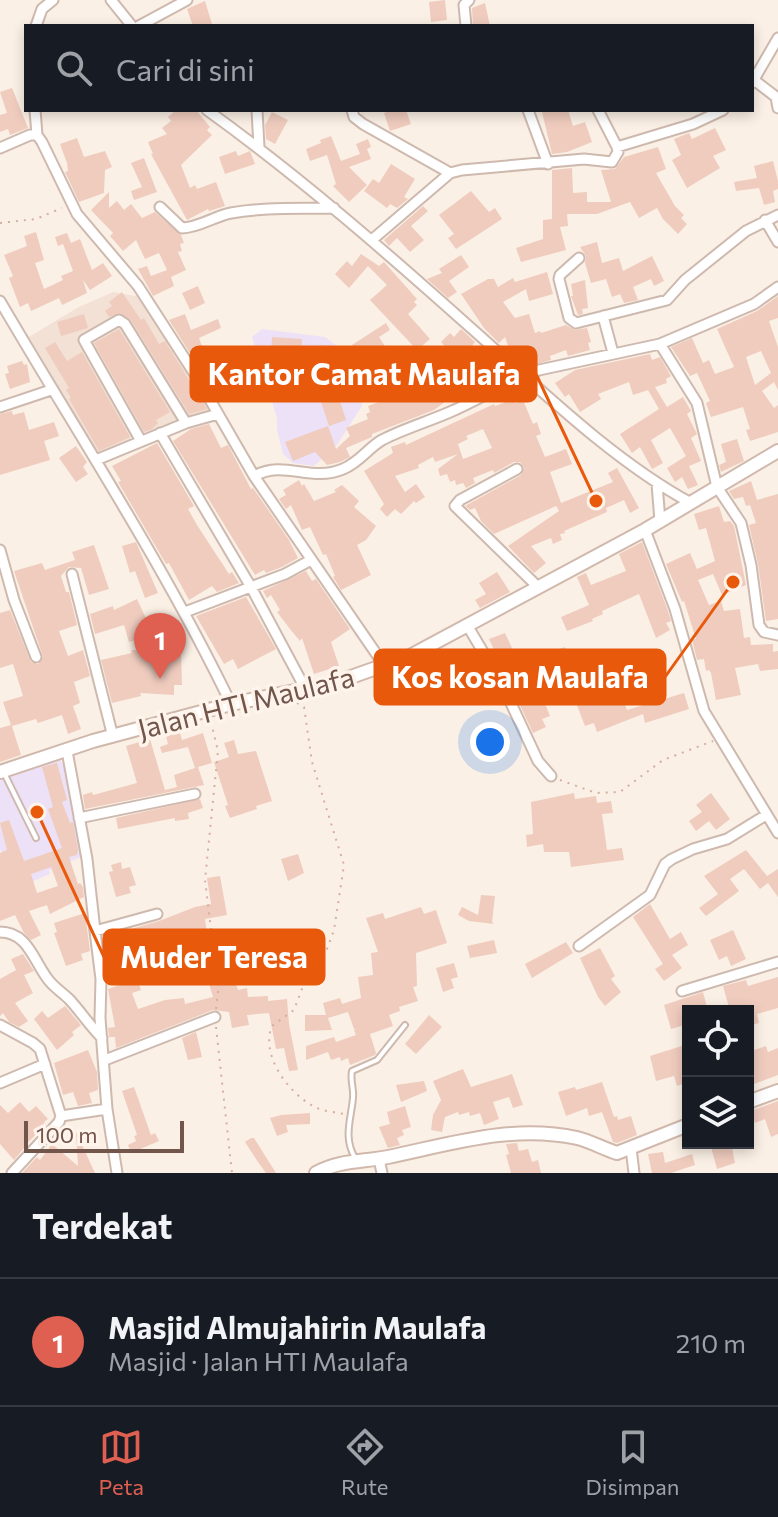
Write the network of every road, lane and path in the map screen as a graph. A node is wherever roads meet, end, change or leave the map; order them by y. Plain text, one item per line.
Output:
1 (53, 0) edge
2 (111, 0) edge
3 (187, 0) edge
4 (469, 0) edge
5 (41, 4) edge
6 (36, 24) edge
7 (130, 24) edge
8 (143, 24) edge
9 (466, 24) edge
10 (778, 38) edge
11 (754, 76) edge
12 (754, 79) edge
13 (778, 108) edge
14 (35, 112) edge
15 (210, 112) edge
16 (257, 112) edge
17 (353, 112) edge
18 (529, 112) edge
19 (599, 112) edge
20 (719, 112) edge
21 (37, 135) junction
22 (259, 147) junction
23 (617, 147) junction
24 (0, 148) edge
25 (548, 164) junction
26 (450, 173) junction
27 (71, 204) junction
28 (160, 207) dead end
29 (334, 208) junction
30 (778, 215) edge
31 (765, 220) junction
32 (0, 223) edge
33 (373, 239) junction
34 (778, 242) edge
35 (579, 258) dead end
36 (778, 287) edge
37 (0, 301) edge
38 (603, 316) junction
39 (660, 344) junction
40 (613, 353) junction
41 (523, 375) junction
42 (51, 390) junction
43 (0, 407) edge
44 (218, 414) junction
45 (186, 423) junction
46 (160, 433) junction
47 (141, 441) junction
48 (778, 451) edge
49 (96, 460) junction
50 (517, 469) dead end
51 (254, 476) junction
52 (657, 484) junction
53 (717, 487) junction
54 (691, 503) junction
55 (660, 521) junction
56 (645, 530) junction
57 (0, 550) edge
58 (311, 560) junction
59 (72, 574) dead end
60 (251, 587) junction
61 (538, 587) junction
62 (185, 612) junction
63 (467, 625) junction
64 (778, 635) edge
65 (36, 657) dead end
66 (384, 665) junction
67 (306, 690) junction
68 (231, 704) junction
69 (304, 707) dead end
70 (209, 712) junction
71 (113, 737) junction
72 (721, 739) junction
73 (67, 751) junction
74 (2, 771) edge
75 (551, 776) joint
76 (195, 794) dead end
77 (766, 815) junction
78 (79, 818) junction
79 (778, 833) edge
80 (36, 838) dead end
81 (157, 914) dead end
82 (95, 931) junction
83 (0, 932) edge
84 (579, 946) dead end
85 (778, 962) edge
86 (682, 991) dead end
87 (215, 1017) junction
88 (0, 1025) edge
89 (405, 1025) dead end
90 (102, 1038) junction
91 (105, 1060) junction
92 (45, 1064) junction
93 (0, 1083) edge
94 (778, 1091) edge
95 (754, 1100) edge
96 (107, 1109) junction
97 (349, 1115) junction
98 (61, 1116) junction
99 (682, 1127) edge
100 (631, 1148) junction
101 (379, 1159) junction
102 (356, 1160) junction
103 (12, 1173) edge
104 (117, 1173) edge
105 (232, 1173) edge
106 (316, 1173) edge
107 (382, 1173) edge
108 (634, 1173) edge

1 - 5 street
2 - 7 street
3 - 8 street
4 - 9 street
5 - 6 street
10 - 11 street
12 - 13 street
14 - 21 street
15 - 22 street
16 - 22 street
17 - 26 street
18 - 25 street
19 - 23 street
20 - 23 street
21 - 24 street
21 - 27 street
22 - 29 street
23 - 25 street
25 - 26 street
26 - 33 street
27 - 32 path
27 - 44 street
28 - 29 street
29 - 33 street
30 - 31 street
31 - 34 street
31 - 38 street
33 - 41 street
35 - 38 street
36 - 39 street
37 - 42 street
38 - 40 street
39 - 40 street
39 - 53 street
40 - 41 street
41 - 51 street
41 - 52 street
42 - 43 street
42 - 49 street
44 - 45 street
44 - 51 street
45 - 46 street
45 - 47 street
46 - 47 street
46 - 60 street
47 - 49 street
48 - 53 street, Jalan HTI Maulafa
49 - 62 street
50 - 61 street
51 - 58 street
52 - 54 street
52 - 55 street
53 - 54 street, Jalan HTI Maulafa
53 - 64 street
54 - 55 street, Jalan HTI Maulafa
55 - 56 street, Jalan HTI Maulafa
56 - 61 street, Jalan HTI Maulafa
56 - 72 street
57 - 65 street
58 - 60 street
58 - 66 street
59 - 71 street
60 - 62 street
60 - 67 street
61 - 63 street, Jalan HTI Maulafa
62 - 68 street
63 - 66 street, Jalan HTI Maulafa
63 - 75 street
66 - 67 street, Jalan HTI Maulafa
67 - 68 street, Jalan HTI Maulafa
68 - 70 street, Jalan HTI Maulafa
69 - 97 path
70 - 71 street, Jalan HTI Maulafa
70 - 87 path
71 - 73 street, Jalan HTI Maulafa
72 - 75 path
72 - 77 street
73 - 74 street, Jalan HTI Maulafa
73 - 78 street
74 - 80 lane
76 - 78 street
77 - 79 street
77 - 84 street
78 - 82 street
81 - 82 street
82 - 90 street
83 - 90 street
85 - 86 street
87 - 91 street
87 - 105 path
88 - 92 street
89 - 97 lane
90 - 91 street
91 - 96 street
92 - 93 street
92 - 98 street
94 - 95 street
96 - 98 street
96 - 104 street
97 - 102 lane
98 - 103 street
99 - 100 street
100 - 101 street
100 - 108 street
101 - 102 street
101 - 107 street
102 - 106 street

